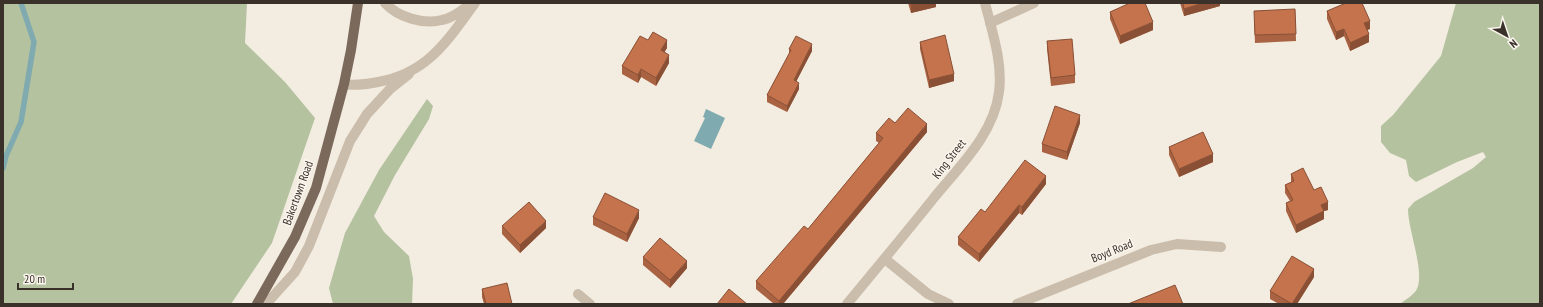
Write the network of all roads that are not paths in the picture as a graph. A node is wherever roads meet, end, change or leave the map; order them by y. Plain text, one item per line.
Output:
1 (358, 3) edge
2 (385, 3) edge
3 (474, 3) edge
4 (985, 3) edge
5 (1034, 3) edge
6 (990, 23) junction
7 (409, 74) junction
8 (344, 84) junction
9 (1221, 246) dead end
10 (885, 259) junction
11 (578, 294) dead end
12 (256, 304) edge
13 (266, 304) edge
14 (590, 304) edge
15 (847, 304) edge
16 (950, 304) edge
17 (1017, 304) edge

1 - 8 main road, Bakertown Road
2 - 3 street
3 - 7 street
4 - 6 street, King Street
5 - 6 street
6 - 10 street, King Street
7 - 8 street
7 - 13 street
8 - 12 main road, Bakertown Road
9 - 17 street, Boyd Road
10 - 15 street, King Street
10 - 16 street
11 - 14 street

